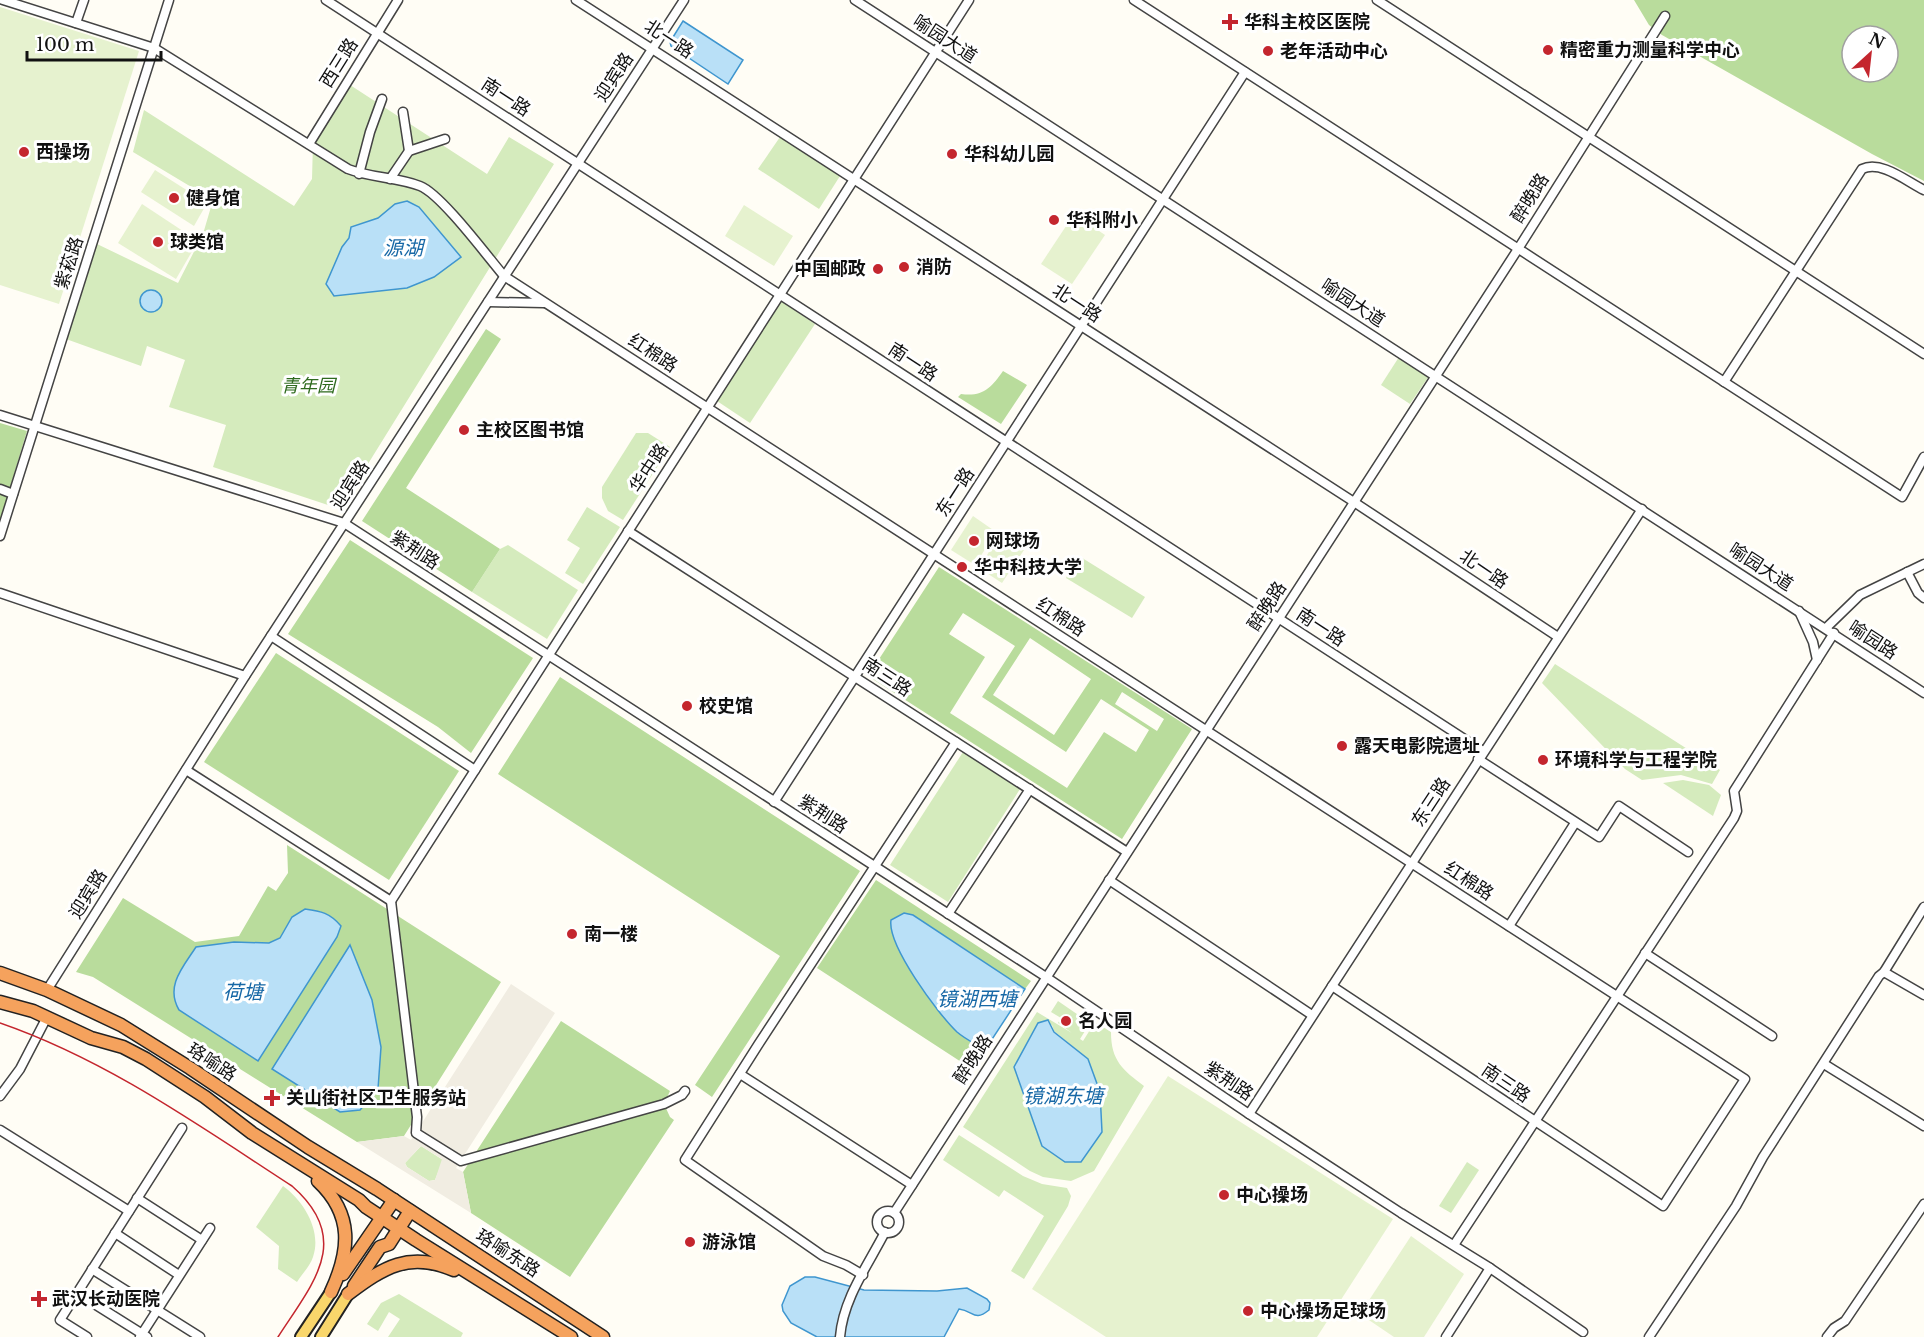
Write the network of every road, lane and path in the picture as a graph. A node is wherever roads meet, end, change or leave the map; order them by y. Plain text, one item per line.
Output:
1 (3, 0) edge
2 (84, 0) edge
3 (169, 0) edge
4 (326, 0) edge
5 (398, 0) edge
6 (576, 0) edge
7 (684, 0) edge
8 (855, 0) edge
9 (969, 0) edge
10 (1134, 0) edge
11 (1377, 0) edge
12 (1665, 16) dead end
13 (76, 23) junction
14 (377, 33) junction
15 (154, 48) junction
16 (652, 48) junction
17 (936, 52) junction
18 (1245, 72) junction
19 (382, 99) dead end
20 (403, 112) dead end
21 (1588, 137) junction
22 (445, 139) dead end
23 (309, 144) junction
24 (409, 151) junction
25 (578, 164) junction
26 (359, 174) junction
27 (390, 179) junction
28 (855, 179) junction
29 (1924, 190) edge
30 (1162, 199) junction
31 (1518, 249) junction
32 (1796, 271) junction
33 (504, 276) junction
34 (780, 295) junction
35 (488, 302) junction
36 (545, 303) junction
37 (1081, 325) junction
38 (1924, 354) edge
39 (1436, 376) junction
40 (1724, 382) junction
41 (708, 408) junction
42 (0, 415) edge
43 (34, 426) junction
44 (1007, 442) junction
45 (1924, 456) edge
46 (0, 489) edge
47 (13, 494) junction
48 (1354, 502) junction
49 (1642, 509) junction
50 (344, 524) junction
51 (628, 531) junction
52 (0, 535) edge
53 (934, 555) junction
54 (1924, 564) edge
55 (1907, 572) junction
56 (0, 593) edge
57 (1924, 598) edge
58 (1799, 611) junction
59 (1278, 619) junction
60 (1830, 631) junction
61 (271, 636) junction
62 (1558, 637) junction
63 (548, 656) junction
64 (1817, 660) junction
65 (245, 676) junction
66 (855, 676) junction
67 (1924, 693) edge
68 (1206, 730) junction
69 (956, 742) junction
70 (1480, 755) junction
71 (186, 770) junction
72 (475, 770) junction
73 (1030, 789) junction
74 (774, 802) junction
75 (1575, 823) junction
76 (1127, 852) junction
77 (1688, 852) dead end
78 (1411, 864) junction
79 (876, 867) junction
80 (1108, 880) junction
81 (391, 901) junction
82 (1924, 907) edge
83 (948, 914) junction
84 (1509, 926) junction
85 (1645, 953) junction
86 (1884, 972) junction
87 (0, 973) edge
88 (1046, 977) junction
89 (1332, 986) junction
90 (47, 990) junction
91 (1617, 996) junction
92 (1924, 996) edge
93 (0, 1002) edge
94 (1312, 1015) junction
95 (47, 1017) junction
96 (1772, 1036) dead end
97 (1824, 1064) junction
98 (740, 1074) junction
99 (685, 1091) dead end
100 (0, 1096) edge
101 (1249, 1114) junction
102 (1536, 1123) junction
103 (1924, 1126) edge
104 (182, 1128) dead end
105 (0, 1130) edge
106 (302, 1166) junction
107 (912, 1185) junction
108 (137, 1198) junction
109 (394, 1200) junction
110 (1924, 1204) edge
111 (1663, 1206) joint
112 (366, 1207) joint
113 (129, 1211) junction
114 (410, 1211) junction
115 (894, 1213) junction
116 (382, 1217) junction
117 (210, 1228) dead end
118 (399, 1228) junction
119 (885, 1232) junction
120 (115, 1233) junction
121 (202, 1240) junction
122 (1455, 1245) junction
123 (1490, 1268) junction
124 (92, 1269) junction
125 (179, 1275) junction
126 (863, 1275) junction
127 (496, 1289) junction
128 (330, 1292) junction
129 (77, 1293) junction
130 (348, 1294) junction
131 (157, 1310) junction
132 (1583, 1332) dead end
133 (143, 1336) edge
134 (87, 1337) edge
135 (200, 1337) edge
136 (301, 1337) edge
137 (321, 1337) edge
138 (571, 1337) edge
139 (603, 1337) edge
140 (840, 1337) edge
141 (1446, 1337) edge
142 (1649, 1337) edge
143 (1827, 1337) edge

1 - 13 street, 红棉路
2 - 13 street
3 - 15 street, 紫菘路
4 - 14 street, 南一路
5 - 14 street, 西三路
6 - 16 street, 北一路
7 - 16 street, 迎宾路
8 - 17 street, 喻园大道
9 - 17 street, 华中路
10 - 18 street
11 - 21 street
12 - 21 street, 醉晚路
13 - 15 street, 红棉路
14 - 23 street, 西三路
14 - 25 street, 南一路
15 - 23 street, 红棉路
15 - 43 street, 紫菘路
16 - 25 street, 迎宾路
16 - 28 street, 北一路
17 - 28 street, 华中路
17 - 30 street, 喻园大道
18 - 30 street, 东一路
18 - 31 street
19 - 26 street
20 - 24 street
21 - 31 street, 醉晚路
21 - 32 street
22 - 24 street
23 - 26 street, 红棉路
24 - 27 street
25 - 33 street, 迎宾路
25 - 34 street, 南一路
26 - 27 street, 红棉路
27 - 33 street, 红棉路
28 - 34 street, 华中路
28 - 37 street, 北一路
29 - 32 street
30 - 37 street, 东一路
30 - 39 street, 喻园大道
31 - 39 street, 醉晚路
31 - 40 street
32 - 38 street
32 - 40 street
33 - 35 street, 迎宾路
33 - 36 street, 红棉路
34 - 41 street, 华中路
34 - 44 street, 南一路
35 - 36 street
35 - 50 street, 迎宾路
36 - 41 street, 红棉路
37 - 44 street, 东一路
37 - 48 street, 北一路
39 - 48 street, 醉晚路
39 - 49 street, 喻园大道
40 - 45 street
41 - 51 street, 华中路
41 - 53 street, 红棉路
42 - 43 street, 紫荆路
43 - 47 street, 紫菘路
43 - 50 street, 紫荆路
44 - 53 street, 东一路
44 - 59 street, 南一路
46 - 47 street
47 - 52 street, 紫菘路
48 - 59 street, 醉晚路
48 - 62 street, 北一路
49 - 58 street, 喻园大道
49 - 62 street, 东三路
50 - 61 street, 迎宾路
50 - 63 street, 紫荆路
51 - 63 street, 华中路
51 - 66 street, 南三路
53 - 66 street, 东一路
53 - 68 street, 红棉路
54 - 55 street
55 - 57 street
55 - 60 street
56 - 65 street
58 - 60 street, 喻园大道
58 - 64 street
59 - 68 street, 醉晚路
59 - 70 street, 南一路
60 - 64 street
60 - 67 street, 喻园路
61 - 65 street, 迎宾路
61 - 72 street
62 - 70 street, 东三路
63 - 72 street, 华中路
63 - 74 street, 紫荆路
64 - 85 street
65 - 71 street, 迎宾路
66 - 69 street, 南三路
66 - 74 street, 东一路
68 - 76 street, 醉晚路
68 - 78 street, 红棉路
69 - 73 street, 南三路
69 - 79 street
70 - 75 street, 南一路
70 - 78 street, 东三路
71 - 81 street
71 - 90 street, 迎宾路
72 - 81 street, 华中路
73 - 76 street, 南三路
73 - 83 street
74 - 79 street, 紫荆路
75 - 77 street, 南一路
75 - 84 street
76 - 80 street, 醉晚路
78 - 84 street, 红棉路
78 - 89 street, 东三路
79 - 83 street, 紫荆路
79 - 98 street
80 - 88 street, 醉晚路
80 - 94 street
81 - 99 street
82 - 86 street
83 - 88 street, 紫荆路
84 - 91 street, 红棉路
85 - 91 street
85 - 96 street
86 - 92 street
86 - 97 street
87 - 90 highway, 珞喻路
88 - 101 street, 紫荆路
88 - 107 street, 醉晚路
89 - 94 street, 东三路
89 - 102 street, 南三路
90 - 109 highway, 珞喻路
91 - 102 street
91 - 111 street, 红棉路
93 - 95 highway, 珞喻路
94 - 101 street, 东三路
95 - 100 street
95 - 106 highway, 珞喻路
97 - 103 street
97 - 142 street
98 - 107 street
98 - 126 street
101 - 122 street, 紫荆路
102 - 111 street, 南三路
102 - 122 street
104 - 108 street
105 - 113 street
106 - 112 highway, 珞喻路
106 - 128 highway
107 - 115 street, 醉晚路
108 - 113 street
108 - 121 street
109 - 114 highway, 珞喻东路
109 - 116 highway
110 - 143 street
112 - 116 highway, 珞喻东路
113 - 120 street
114 - 118 highway
114 - 139 highway, 珞喻东路
115 - 119 street, 醉晚路
115 - 119 street, 醉晚路
116 - 118 highway, 珞喻东路
116 - 128 highway
117 - 121 street
118 - 127 highway, 珞喻东路
118 - 130 highway
119 - 126 street, 醉晚路
120 - 124 street
120 - 125 street
121 - 125 street
122 - 123 street, 紫荆路
123 - 132 street, 紫荆路
123 - 141 street
124 - 129 street
124 - 131 street
125 - 131 street
126 - 140 street, 醉晚路
127 - 130 highway
127 - 138 highway, 珞喻东路
128 - 136 main road
129 - 133 street
129 - 134 street
130 - 137 main road
131 - 133 street
131 - 135 street

